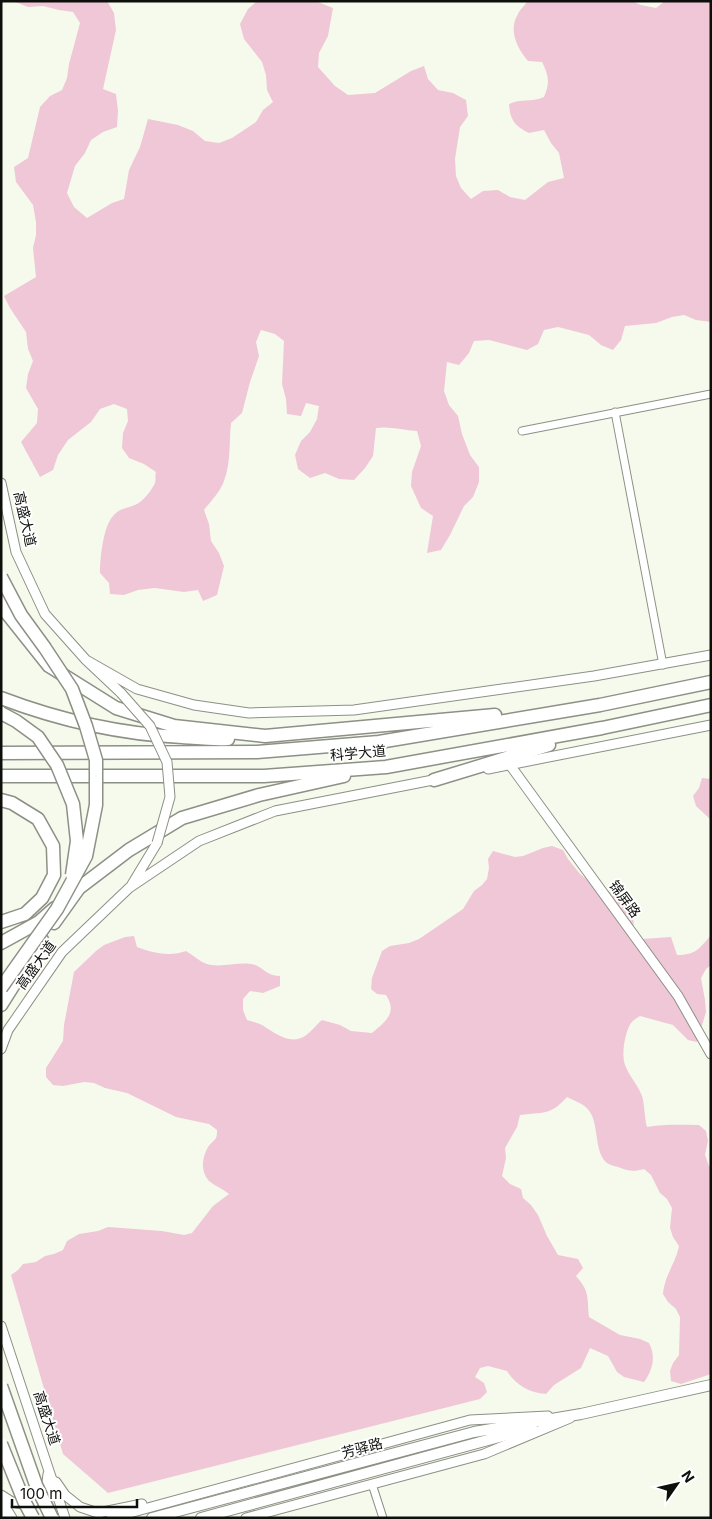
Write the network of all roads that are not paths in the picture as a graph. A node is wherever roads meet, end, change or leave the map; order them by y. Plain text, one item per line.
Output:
1 (711, 394) edge
2 (615, 412) junction
3 (522, 430) dead end
4 (1, 483) edge
5 (1, 577) edge
6 (1, 602) edge
7 (711, 656) edge
8 (86, 660) junction
9 (663, 665) junction
10 (711, 682) edge
11 (1, 698) edge
12 (600, 705) junction
13 (711, 705) edge
14 (1, 713) edge
15 (711, 725) edge
16 (602, 728) junction
17 (265, 736) junction
18 (1, 753) edge
19 (510, 765) junction
20 (386, 767) junction
21 (1, 776) edge
22 (434, 780) junction
23 (1, 800) edge
24 (75, 886) junction
25 (129, 888) junction
26 (1, 922) edge
27 (1, 943) edge
28 (1, 988) edge
29 (1, 1005) edge
30 (1, 1049) edge
31 (711, 1054) edge
32 (1, 1326) edge
33 (711, 1385) edge
34 (1, 1386) edge
35 (581, 1414) junction
36 (1, 1444) edge
37 (48, 1471) junction
38 (372, 1484) junction
39 (1, 1495) edge
40 (1, 1500) edge
41 (162, 1504) junction
42 (1, 1512) edge
43 (1, 1517) edge
44 (12, 1518) edge
45 (33, 1518) edge
46 (52, 1518) edge
47 (65, 1518) edge
48 (111, 1518) edge
49 (152, 1518) edge
50 (201, 1518) edge
51 (246, 1518) edge
52 (383, 1518) edge

1 - 2 street
2 - 3 street
2 - 9 street
4 - 8 main road, 高盛大道
5 - 24 highway, bridge
6 - 17 highway
7 - 9 main road
8 - 9 main road
8 - 25 main road, bridge
10 - 12 highway, 科学大道
11 - 17 highway
12 - 17 highway
12 - 18 highway, 科学大道
13 - 16 highway, 科学大道
14 - 24 highway, bridge
15 - 19 main road
16 - 20 highway, 科学大道
16 - 22 highway
19 - 22 main road
19 - 31 main road, 锦屏路
20 - 21 highway, 科学大道
20 - 24 highway
22 - 25 main road
23 - 26 highway
24 - 27 highway
24 - 28 highway, bridge
24 - 29 highway
25 - 30 main road, 高盛大道
32 - 37 main road, 高盛大道
33 - 35 main road, 芳驿路
34 - 46 highway, bridge
35 - 38 main road
35 - 41 main road
35 - 49 main road, 芳驿路
35 - 50 main road, 芳驿路
36 - 45 highway, bridge
37 - 39 main road
37 - 41 main road
37 - 47 main road, 高盛大道
38 - 51 main road
38 - 52 street
40 - 44 main road
41 - 48 main road
42 - 43 main road

